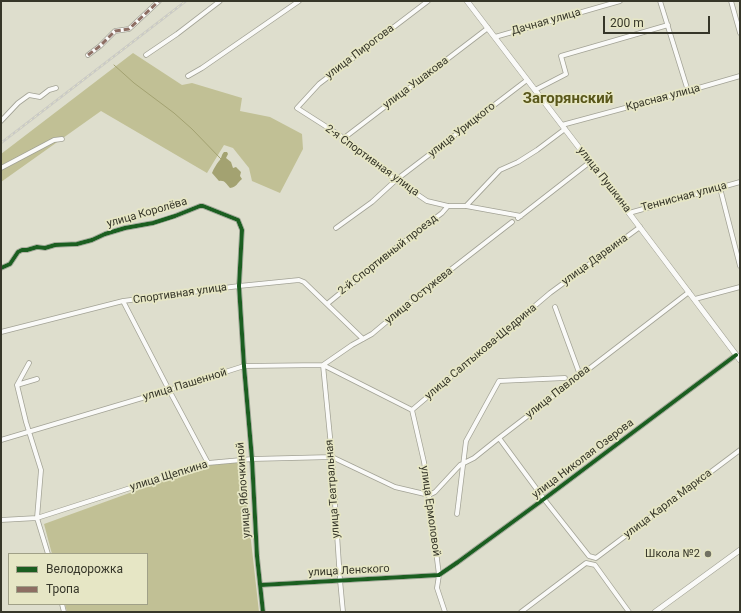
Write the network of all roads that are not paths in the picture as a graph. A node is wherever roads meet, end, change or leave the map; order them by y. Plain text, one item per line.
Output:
1 (159, 1) edge
2 (220, 1) edge
3 (299, 1) edge
4 (428, 1) edge
5 (467, 1) edge
6 (620, 1) edge
7 (660, 1) edge
8 (731, 1) edge
9 (668, 25) junction
10 (488, 28) junction
11 (740, 33) edge
12 (496, 38) junction
13 (146, 54) dead end
14 (88, 55) dead end
15 (188, 76) dead end
16 (740, 76) edge
17 (527, 80) junction
18 (56, 88) dead end
19 (535, 90) junction
20 (688, 92) junction
21 (297, 108) joint
22 (1, 121) edge
23 (563, 127) junction
24 (344, 138) junction
25 (62, 139) dead end
26 (590, 162) junction
27 (1, 168) edge
28 (396, 180) junction
29 (740, 182) edge
30 (720, 188) junction
31 (448, 206) junction
32 (466, 206) junction
33 (629, 213) junction
34 (512, 222) dead end
35 (640, 227) junction
36 (336, 228) dead end
37 (740, 266) edge
38 (1, 268) edge
39 (239, 286) junction
40 (740, 287) edge
41 (689, 292) junction
42 (550, 294) joint
43 (695, 299) junction
44 (123, 301) junction
45 (327, 304) junction
46 (555, 307) dead end
47 (1, 332) edge
48 (363, 339) junction
49 (736, 355) junction
50 (740, 360) edge
51 (29, 363) dead end
52 (244, 366) junction
53 (323, 366) junction
54 (580, 375) junction
55 (565, 378) dead end
56 (37, 379) dead end
57 (17, 385) junction
58 (169, 390) junction
59 (412, 410) junction
60 (30, 431) junction
61 (499, 438) junction
62 (1, 440) edge
63 (740, 450) edge
64 (332, 457) junction
65 (252, 459) junction
66 (208, 463) junction
67 (464, 464) junction
68 (429, 495) junction
69 (544, 499) junction
70 (457, 514) dead end
71 (37, 518) junction
72 (1, 520) edge
73 (740, 550) edge
74 (48, 553) edge
75 (439, 575) junction
76 (340, 580) junction
77 (261, 585) junction
78 (263, 612) edge
79 (343, 612) edge
80 (445, 612) edge
81 (521, 612) edge
82 (629, 612) edge
83 (655, 612) edge

1 - 14 street
2 - 13 street
3 - 15 street
4 - 21 street, улица Пирогова
5 - 10 main road, улица Пушкина
6 - 12 street, Дачная улица
7 - 9 street
8 - 11 street
9 - 19 street
9 - 20 street
10 - 12 main road, улица Пушкина
10 - 24 street, улица Ушакова
12 - 17 main road, улица Пушкина
16 - 20 street, Красная улица
17 - 19 main road, улица Пушкина
17 - 28 street, улица Урицкого
18 - 22 street
19 - 23 main road, улица Пушкина
20 - 23 street, Красная улица
21 - 24 street, 2-я Спортивная улица
23 - 26 main road, улица Пушкина
23 - 32 street
24 - 28 street, 2-я Спортивная улица
25 - 27 street
26 - 32 street, 2-я Спортивная улица
26 - 33 main road, улица Пушкина
28 - 31 street, 2-я Спортивная улица
28 - 36 street, улица Урицкого
29 - 30 street, Теннисная улица
30 - 33 street, Теннисная улица
30 - 37 street
31 - 32 street, 2-я Спортивная улица
31 - 45 street, 2-й Спортивный проезд
33 - 35 main road, улица Пушкина
34 - 48 street, улица Остужева
35 - 41 main road, улица Пушкина
35 - 42 street, улица Дарвина
38 - 39 street, улица Королёва
39 - 44 street, Спортивная улица
39 - 45 street, Спортивная улица
39 - 52 street, улица Яблочкиной
40 - 43 street
41 - 43 main road, улица Пушкина
41 - 54 street, улица Павлова
42 - 59 street, улица Салтыкова-Щедрина
43 - 49 main road, улица Пушкина
44 - 47 street, Спортивная улица
44 - 58 street
45 - 48 street, Спортивная улица
46 - 54 street
48 - 53 street, улица Остужева
49 - 50 main road, улица Пушкина
49 - 69 street, улица Николая Озерова
51 - 57 street
52 - 53 street, улица Пашенной
52 - 58 street, улица Пашенной
52 - 65 street, улица Яблочкиной
53 - 59 street, улица Пашенной
53 - 64 street, улица Театральная
54 - 61 street, улица Павлова
55 - 67 street
56 - 57 street
57 - 60 street
58 - 60 street, улица Пашенной
58 - 66 street
59 - 68 street, улица Ермоловой
60 - 62 street, улица Пашенной
60 - 71 street
61 - 67 street, улица Павлова
61 - 69 street
63 - 69 street, улица Карла Маркса
64 - 65 street, улица Щепкина
64 - 68 street, улица Щепкина
64 - 76 street, улица Театральная
65 - 66 street, улица Щепкина
65 - 77 street, улица Яблочкиной
66 - 71 street, улица Щепкина
67 - 68 street, улица Павлова
67 - 70 street
68 - 75 street, улица Ермоловой
69 - 75 street, улица Николая Озерова
71 - 72 street, улица Щепкина
71 - 74 street
73 - 83 main road
75 - 76 street, улица Ленского
75 - 80 street, улица Ермоловой
76 - 77 street, улица Ленского
76 - 79 street, улица Театральная
77 - 78 street, улица Яблочкиной
81 - 82 street

